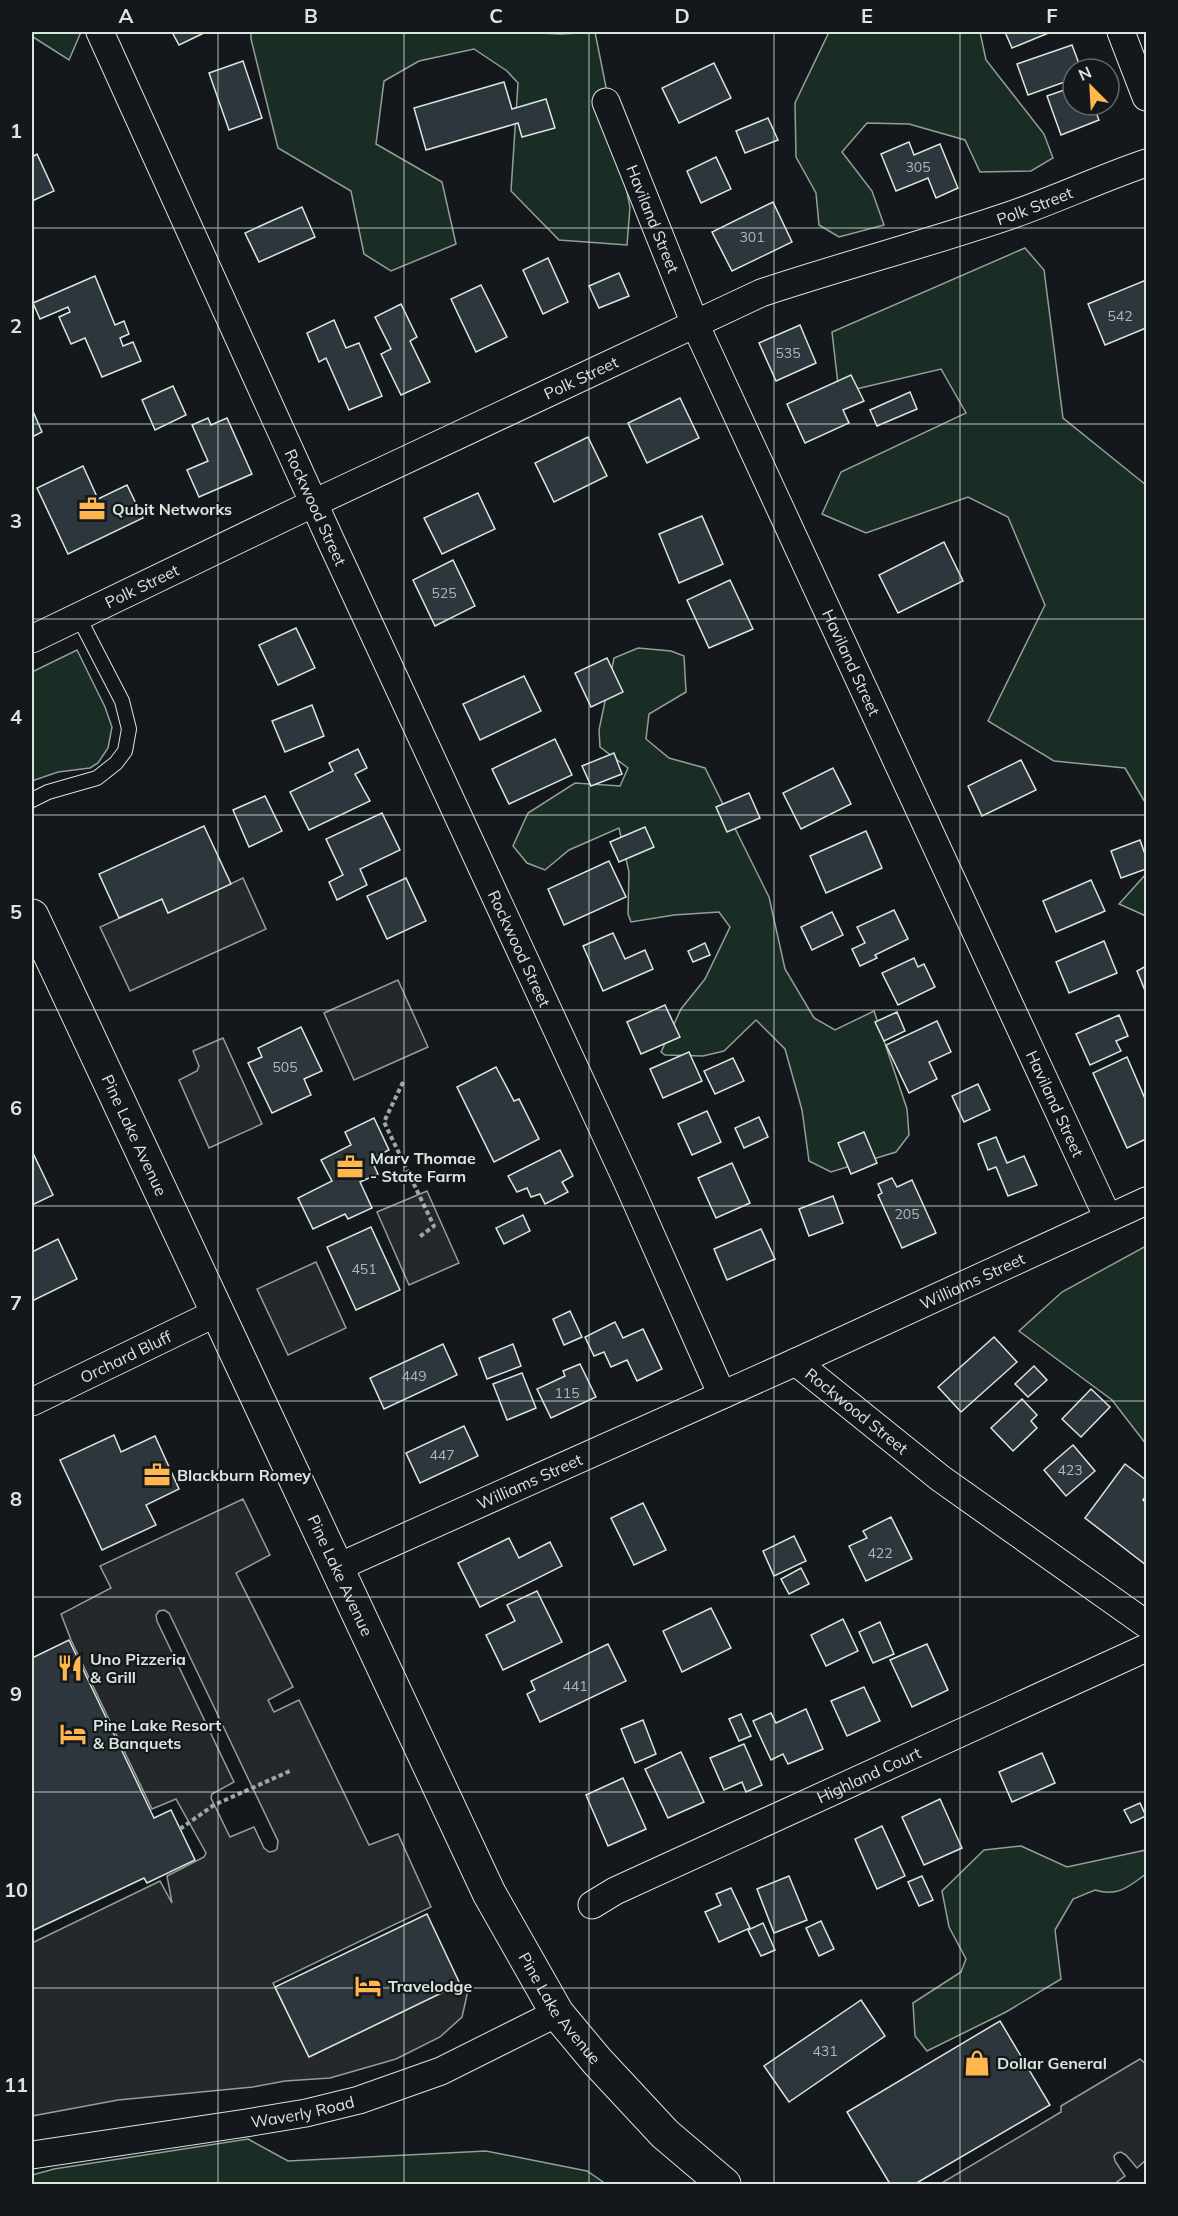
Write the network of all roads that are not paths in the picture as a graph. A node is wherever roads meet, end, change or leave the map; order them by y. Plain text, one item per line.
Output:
1 (100, 32) edge
2 (1121, 32) edge
3 (1146, 97) edge
4 (606, 102) dead end
5 (1146, 163) edge
6 (695, 324) junction
7 (314, 503) junction
8 (78, 616) junction
9 (32, 639) edge
10 (32, 800) edge
11 (32, 916) edge
12 (1146, 1201) edge
13 (1108, 1218) junction
14 (218, 1312) junction
15 (796, 1362) junction
16 (722, 1395) junction
17 (32, 1402) edge
18 (336, 1568) junction
19 (1146, 1624) edge
20 (1146, 1648) edge
21 (592, 1905) dead end
22 (557, 2013) junction
23 (32, 2154) edge
24 (724, 2184) edge

1 - 7 street, Rockwood Street
2 - 3 street
4 - 6 street, Haviland Street
5 - 6 street, Polk Street
6 - 7 street, Polk Street
6 - 13 street, Haviland Street
7 - 8 street, Polk Street
7 - 16 street, Rockwood Street
8 - 9 street, Polk Street
8 - 10 lane
11 - 14 main road, Pine Lake Avenue
12 - 13 street, Williams Street
13 - 15 street, Williams Street
14 - 17 street, Orchard Bluff
14 - 18 main road, Pine Lake Avenue
15 - 16 street, Rockwood Street
15 - 19 street, Rockwood Street
16 - 18 street, Williams Street
18 - 22 main road, Pine Lake Avenue
20 - 21 street, Highland Court
22 - 23 street, Waverly Road
22 - 24 main road, Pine Lake Avenue

